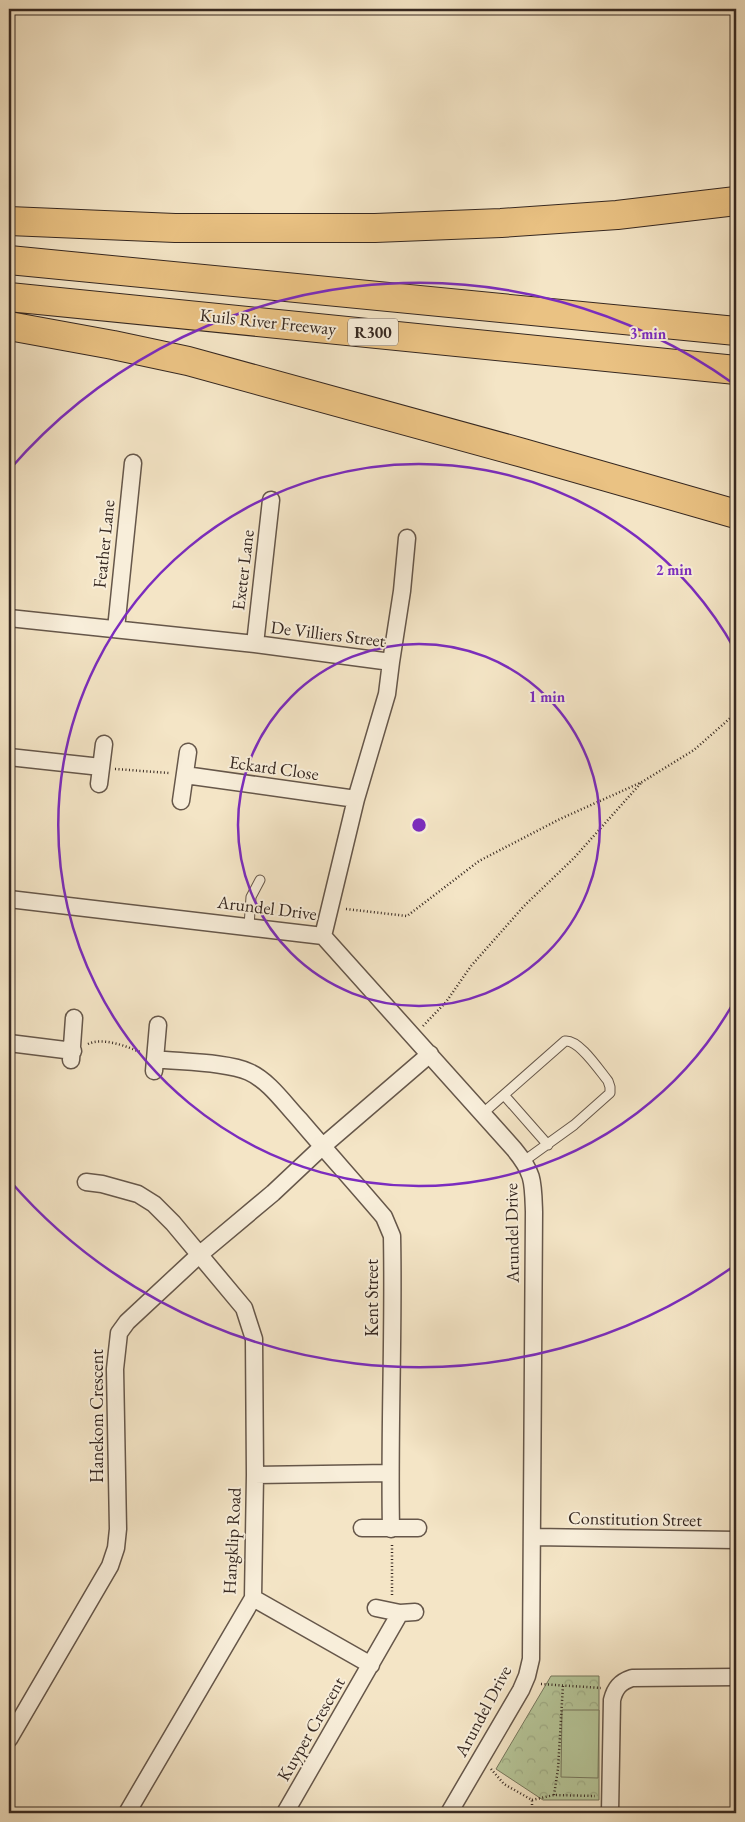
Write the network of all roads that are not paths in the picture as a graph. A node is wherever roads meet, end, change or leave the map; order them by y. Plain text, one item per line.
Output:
1 (736, 201) edge
2 (9, 221) edge
3 (9, 260) edge
4 (9, 297) edge
5 (9, 326) edge
6 (736, 332) edge
7 (736, 370) edge
8 (133, 463) dead end
9 (271, 500) dead end
10 (736, 514) edge
11 (407, 538) dead end
12 (9, 618) edge
13 (116, 629) junction
14 (255, 644) junction
15 (392, 662) junction
16 (104, 744) dead end
17 (188, 752) dead end
18 (9, 757) edge
19 (101, 767) junction
20 (186, 775) junction
21 (99, 784) dead end
22 (356, 799) junction
23 (181, 801) dead end
24 (260, 880) dead end
25 (9, 899) edge
26 (250, 926) junction
27 (323, 936) junction
28 (74, 1018) dead end
29 (158, 1025) dead end
30 (9, 1044) edge
31 (430, 1054) junction
32 (504, 1096) junction
33 (482, 1114) junction
34 (548, 1145) junction
35 (323, 1146) junction
36 (524, 1161) junction
37 (86, 1182) dead end
38 (199, 1255) junction
39 (390, 1473) junction
40 (255, 1475) junction
41 (362, 1528) dead end
42 (418, 1528) dead end
43 (391, 1529) junction
44 (532, 1537) junction
45 (736, 1540) edge
46 (253, 1598) junction
47 (376, 1608) dead end
48 (371, 1665) junction
49 (736, 1677) edge
50 (9, 1740) edge
51 (611, 1805) edge
52 (126, 1813) edge
53 (285, 1813) edge
54 (449, 1813) edge

1 - 2 highway
3 - 6 highway, Kuils River Freeway / R300
4 - 7 highway, Kuils River Freeway / R300
5 - 10 highway
8 - 13 street, Feather Lane
9 - 14 street, Exeter Lane
11 - 15 street
12 - 13 street, De Villiers Street
13 - 14 street, De Villiers Street
14 - 15 street, De Villiers Street
15 - 22 street, De Villiers Street
16 - 19 street
17 - 20 street
18 - 19 street
19 - 21 street
20 - 22 street, Eckard Close
20 - 23 street
22 - 27 street, De Villiers Street
24 - 26 lane
25 - 26 street, Arundel Drive
26 - 27 street, Arundel Drive
27 - 31 street, Arundel Drive
28 - 30 street
29 - 35 street, Kent Street
31 - 33 street, Arundel Drive
31 - 35 street, Hanekom Crescent
32 - 33 lane
32 - 34 lane
32 - 34 lane
33 - 36 street, Arundel Drive
34 - 36 lane
35 - 38 street, Hanekom Crescent
35 - 39 street, Kent Street
36 - 44 street, Arundel Drive
37 - 38 street, Hangklip Road
38 - 40 street, Hangklip Road
38 - 50 street, Hanekom Crescent
39 - 40 street
39 - 43 street, Kent Street
40 - 46 street, Hangklip Road
41 - 43 street
42 - 43 street
44 - 45 street, Constitution Street
44 - 54 street, Arundel Drive
46 - 48 street
46 - 52 street, Hangklip Road
47 - 48 street, Kuyper Crescent
48 - 53 street, Kuyper Crescent
49 - 51 street

